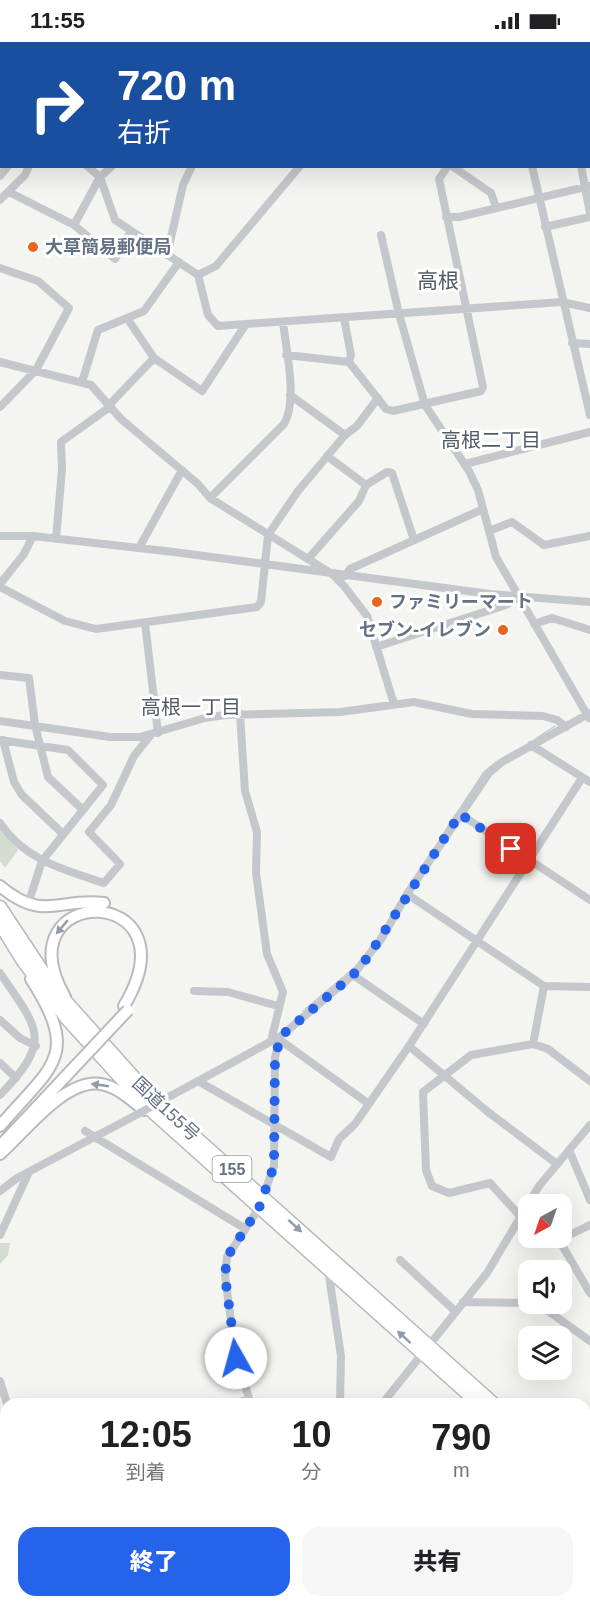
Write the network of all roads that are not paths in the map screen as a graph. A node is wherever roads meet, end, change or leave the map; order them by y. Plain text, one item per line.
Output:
1 (28, 168) edge
2 (89, 168) edge
3 (110, 168) edge
4 (191, 168) edge
5 (298, 168) edge
6 (447, 168) edge
7 (455, 168) edge
8 (532, 168) edge
9 (582, 168) edge
10 (100, 177) junction
11 (588, 187) edge
12 (9, 192) junction
13 (539, 197) junction
14 (0, 200) edge
15 (496, 207) junction
16 (590, 215) edge
17 (446, 217) junction
18 (74, 225) junction
19 (545, 227) junction
20 (131, 231) junction
21 (381, 235) dead end
22 (167, 255) junction
23 (179, 262) junction
24 (0, 268) edge
25 (198, 275) junction
26 (562, 302) junction
27 (590, 308) edge
28 (466, 309) junction
29 (399, 314) junction
30 (127, 318) junction
31 (344, 318) junction
32 (282, 322) junction
33 (246, 324) junction
34 (572, 344) junction
35 (590, 344) edge
36 (286, 355) junction
37 (154, 358) junction
38 (0, 362) edge
39 (349, 362) junction
40 (36, 370) junction
41 (82, 382) junction
42 (290, 394) junction
43 (378, 398) junction
44 (111, 405) junction
45 (426, 405) junction
46 (0, 406) edge
47 (590, 415) edge
48 (590, 432) edge
49 (345, 435) junction
50 (327, 456) junction
51 (465, 464) junction
52 (182, 470) junction
53 (366, 485) junction
54 (210, 498) junction
55 (483, 509) junction
56 (489, 531) junction
57 (268, 535) junction
58 (0, 536) edge
59 (33, 536) junction
60 (590, 536) edge
61 (56, 539) junction
62 (414, 540) junction
63 (139, 548) junction
64 (308, 559) junction
65 (266, 565) junction
66 (332, 574) junction
67 (345, 576) junction
68 (0, 586) edge
69 (518, 597) junction
70 (590, 602) edge
71 (145, 623) junction
72 (534, 624) junction
73 (590, 630) edge
74 (376, 646) junction
75 (0, 675) edge
76 (394, 704) junction
77 (240, 714) junction
78 (589, 716) edge
79 (0, 721) edge
80 (561, 724) junction
81 (35, 725) junction
82 (158, 733) junction
83 (150, 736) junction
84 (2, 740) edge
85 (39, 744) junction
86 (531, 745) junction
87 (582, 778) junction
88 (590, 782) edge
89 (82, 809) junction
90 (460, 814) junction
91 (0, 823) edge
92 (63, 834) junction
93 (528, 860) junction
94 (42, 861) junction
95 (0, 886) edge
96 (407, 894) junction
97 (30, 898) dead end
98 (590, 900) edge
99 (0, 907) edge
100 (0, 924) edge
101 (476, 941) junction
102 (19, 954) junction
103 (0, 973) edge
104 (353, 975) junction
105 (544, 986) junction
106 (590, 987) edge
107 (194, 991) dead end
108 (278, 1006) junction
109 (126, 1008) junction
110 (78, 1017) junction
111 (0, 1020) edge
112 (424, 1024) junction
113 (278, 1039) junction
114 (533, 1044) junction
115 (36, 1046) junction
116 (410, 1046) junction
117 (0, 1063) edge
118 (64, 1074) junction
119 (444, 1075) junction
120 (16, 1078) junction
121 (198, 1081) junction
122 (590, 1081) edge
123 (0, 1095) edge
124 (369, 1104) junction
125 (276, 1125) junction
126 (590, 1125) edge
127 (0, 1126) edge
128 (85, 1131) dead end
129 (0, 1137) edge
130 (96, 1137) junction
131 (0, 1146) edge
132 (569, 1150) junction
133 (198, 1154) junction
134 (0, 1155) edge
135 (557, 1164) junction
136 (28, 1174) junction
137 (0, 1191) edge
138 (533, 1194) edge
139 (590, 1200) edge
140 (261, 1203) junction
141 (518, 1214) edge
142 (518, 1220) edge
143 (590, 1225) edge
144 (244, 1228) junction
145 (0, 1235) edge
146 (400, 1260) dead end
147 (328, 1269) junction
148 (590, 1293) edge
149 (463, 1302) junction
150 (455, 1311) junction
151 (590, 1341) edge
152 (424, 1348) junction
153 (0, 1381) edge
154 (5, 1398) edge
155 (249, 1398) edge
156 (340, 1398) edge
157 (386, 1398) edge
158 (473, 1398) edge
159 (486, 1398) edge

1 - 12 street
2 - 10 street
3 - 10 street
4 - 22 street
5 - 25 street
6 - 17 street
7 - 15 street
8 - 13 street
9 - 11 street
10 - 18 street
10 - 20 street
11 - 13 street
11 - 16 street
12 - 14 street
12 - 18 street
13 - 15 street
13 - 19 street
15 - 17 street
16 - 19 street
17 - 28 street
18 - 20 street
19 - 26 street
20 - 22 street
21 - 29 street
22 - 23 street
23 - 25 street
23 - 30 street
24 - 40 street
25 - 33 street
26 - 27 street
26 - 28 street
26 - 34 street
28 - 29 street
28 - 45 street
29 - 31 street
29 - 45 street
30 - 37 street
30 - 41 street
31 - 32 street
31 - 39 street
32 - 33 street
32 - 36 street
33 - 37 street
34 - 35 street
34 - 47 street
36 - 39 street
36 - 42 street
37 - 44 street
38 - 40 street
39 - 43 street
40 - 41 street
40 - 46 street
41 - 44 street
42 - 49 street
42 - 54 street
43 - 45 street
43 - 49 street
44 - 52 street
44 - 61 street
45 - 51 street
48 - 51 street
49 - 50 street
50 - 53 street
50 - 57 street
51 - 55 street
52 - 54 street
52 - 63 street
53 - 62 street
53 - 64 street
54 - 57 street
55 - 56 street
55 - 62 street
56 - 60 street
56 - 69 street
57 - 64 street
57 - 65 street
58 - 59 street
59 - 61 street
59 - 68 street
61 - 63 street
62 - 67 street
63 - 65 street
64 - 66 street
65 - 66 street
65 - 71 street
66 - 67 street
66 - 74 street
67 - 69 street
68 - 71 street
69 - 70 street
69 - 72 street
69 - 74 street
71 - 82 street
72 - 73 street
72 - 78 street
74 - 76 street
75 - 81 street
76 - 77 street
76 - 80 street
77 - 82 street
77 - 108 street
78 - 80 street
79 - 81 street
80 - 86 street
81 - 83 street
81 - 85 street
82 - 83 street
83 - 94 street
84 - 85 street
84 - 92 street
85 - 89 street
85 - 89 street
86 - 87 street
86 - 90 street
87 - 88 street
87 - 93 street
89 - 92 street
90 - 93 street
90 - 96 street
91 - 94 street
92 - 94 street
93 - 98 street
93 - 101 street
94 - 97 street
95 - 109 main road
96 - 101 street
96 - 104 street
99 - 110 highway, 国道155号 / 155
100 - 102 highway, 国道155号 / 155
101 - 105 street
101 - 112 street
102 - 127 main road
102 - 133 highway, 国道155号 / 155
103 - 115 street
104 - 112 street
104 - 113 street
105 - 106 street
105 - 114 street
107 - 108 street
108 - 113 street
109 -> 110 main road
109 - 118 main road
110 - 140 highway, 国道155号 / 155
111 - 115 street
112 - 116 street
113 - 121 street
113 - 124 street
113 - 125 street
114 - 119 street
114 - 122 street
115 - 120 street
116 - 119 street
116 - 124 street
117 - 120 street
118 - 129 main road
118 - 131 main road
119 - 135 street
119 - 141 street
120 - 123 street
121 - 125 street
121 - 130 street, bridge
124 - 125 street
125 - 140 street
126 - 132 street
128 - 130 street
130 - 136 street
130 - 144 street
132 - 135 street
132 - 139 street
133 -> 134 main road
133 - 140 highway, 国道155号 / 155
135 - 138 street
136 - 137 street
136 - 145 street
140 - 144 street
140 - 147 highway, 国道155号 / 155
140 -> 152 highway, 国道155号 / 155
142 - 149 street
143 - 148 street
144 - 155 street
146 - 150 street
152 -> 147 highway, 国道155号 / 155
147 - 156 street
149 - 150 street
149 - 151 street
150 - 152 street
152 - 157 street
152 - 158 highway, 国道155号 / 155
152 - 159 highway, 国道155号 / 155
153 - 154 street

